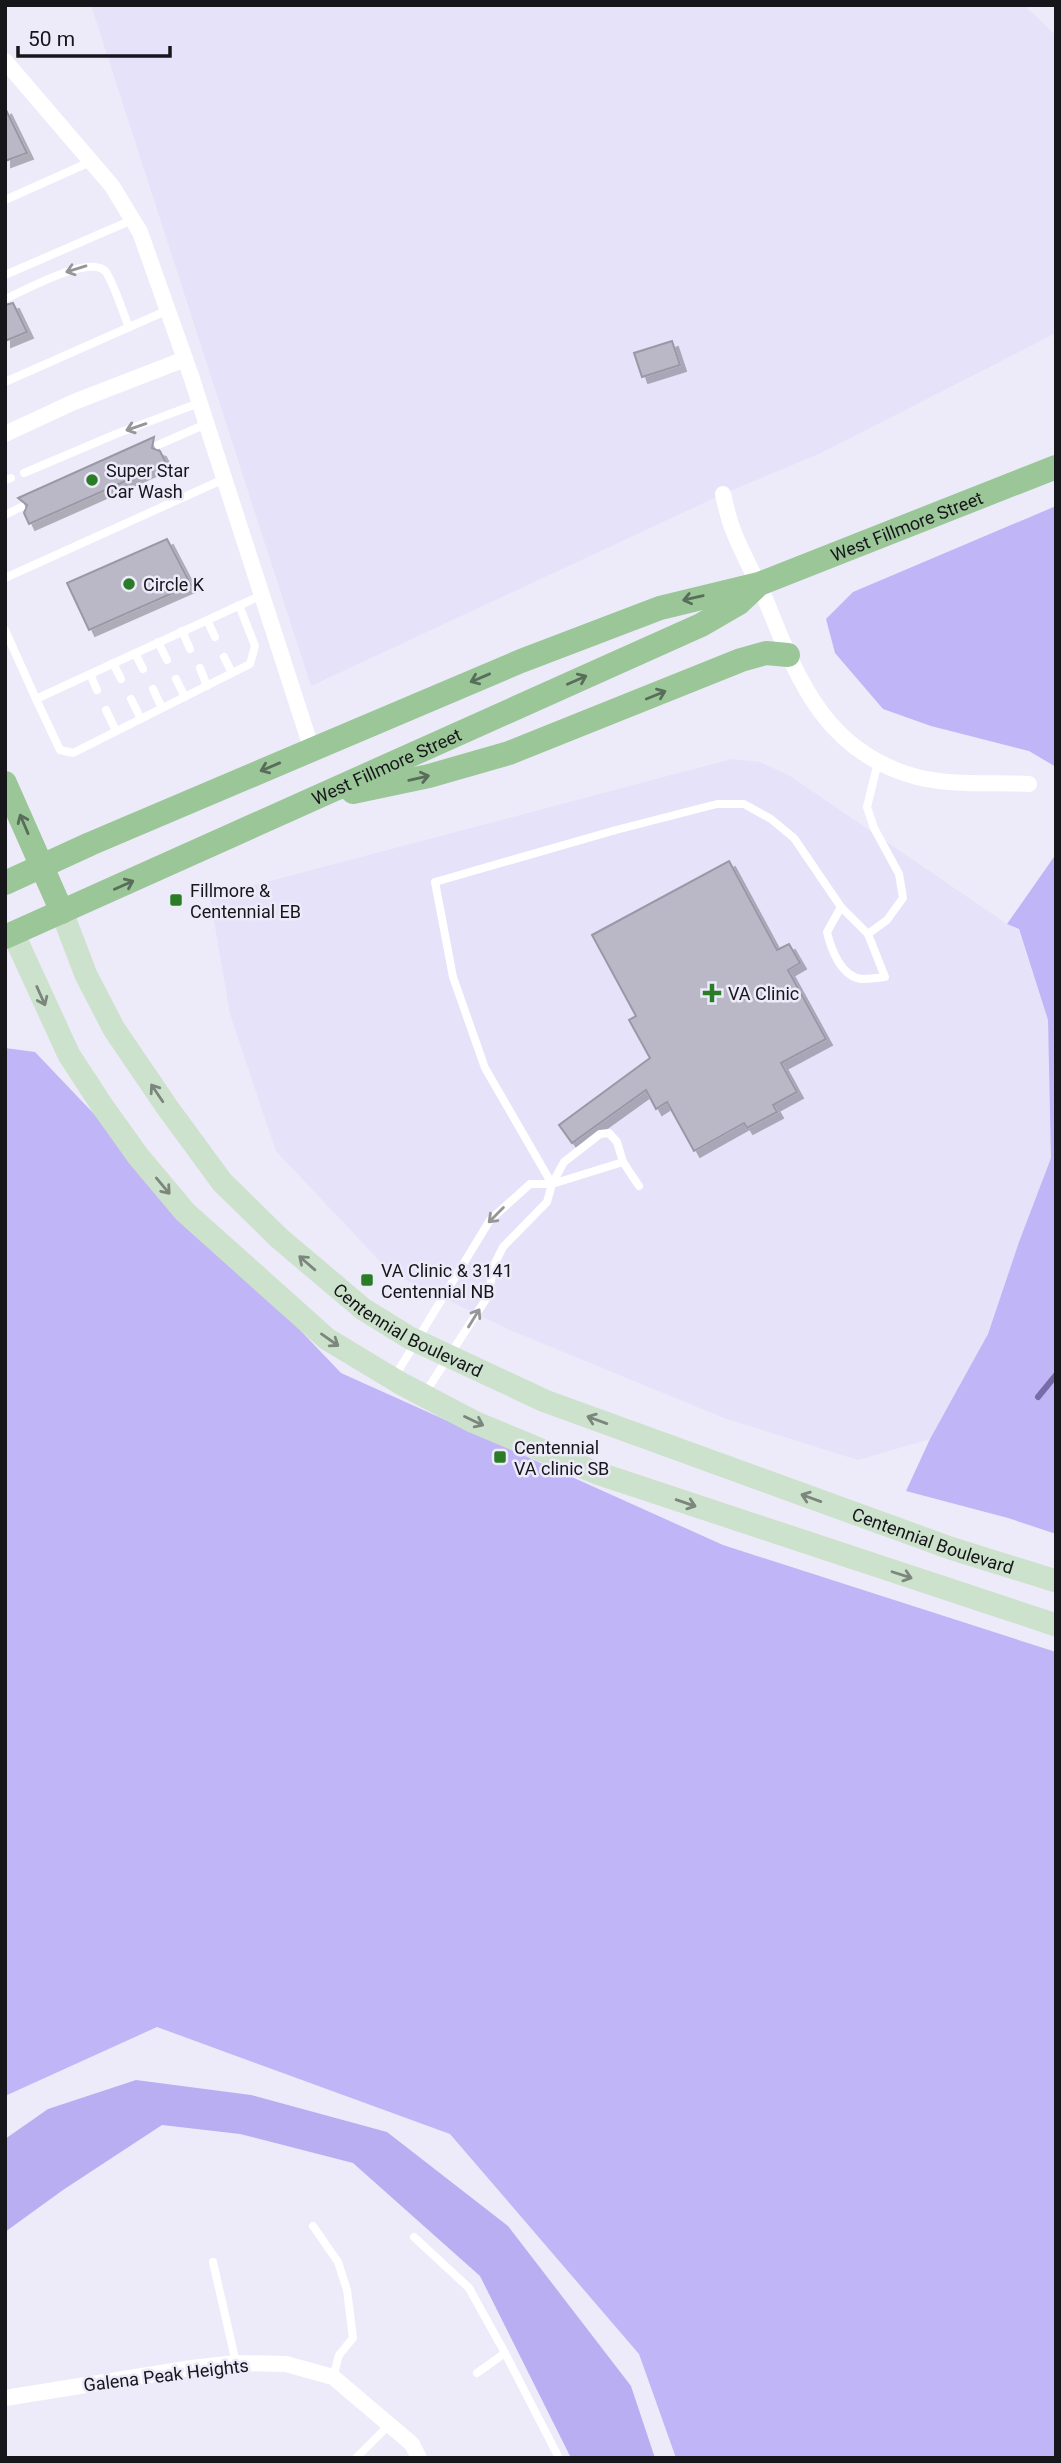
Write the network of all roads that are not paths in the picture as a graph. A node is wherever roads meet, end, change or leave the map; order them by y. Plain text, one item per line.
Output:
1 (5, 61) edge
2 (90, 162) junction
3 (5, 200) edge
4 (132, 220) junction
5 (5, 275) edge
6 (5, 299) edge
7 (168, 310) junction
8 (130, 327) junction
9 (185, 359) junction
10 (5, 382) edge
11 (200, 403) junction
12 (206, 424) junction
13 (5, 435) edge
14 (158, 445) dead end
15 (1056, 467) edge
16 (24, 473) dead end
17 (224, 479) junction
18 (723, 494) dead end
19 (21, 507) dead end
20 (5, 515) edge
21 (5, 578) edge
22 (759, 584) junction
23 (261, 595) junction
24 (239, 605) junction
25 (207, 620) junction
26 (5, 630) edge
27 (182, 631) junction
28 (215, 638) dead end
29 (159, 642) junction
30 (190, 649) dead end
31 (135, 653) junction
32 (788, 655) junction
33 (224, 657) dead end
34 (167, 660) dead end
35 (113, 663) junction
36 (200, 668) dead end
37 (143, 669) dead end
38 (232, 673) junction
39 (90, 674) junction
40 (176, 678) dead end
41 (121, 679) dead end
42 (207, 686) junction
43 (152, 689) dead end
44 (97, 690) dead end
45 (185, 697) junction
46 (36, 699) junction
47 (131, 699) dead end
48 (162, 708) junction
49 (106, 710) dead end
50 (141, 719) junction
51 (116, 731) junction
52 (312, 750) junction
53 (878, 762) junction
54 (5, 783) edge
55 (1029, 784) dead end
56 (304, 803) junction
57 (41, 867) junction
58 (5, 883) edge
59 (841, 907) junction
60 (62, 912) junction
61 (8, 928) edge
62 (868, 934) junction
63 (622, 1162) junction
64 (552, 1184) junction
65 (639, 1186) dead end
66 (418, 1341) junction
67 (449, 1355) junction
68 (393, 1379) junction
69 (423, 1396) junction
70 (1047, 1578) edge
71 (1027, 1614) junction
72 (1056, 1625) edge
73 (313, 2226) dead end
74 (414, 2236) dead end
75 (214, 2262) dead end
76 (505, 2353) junction
77 (236, 2363) junction
78 (477, 2374) dead end
79 (334, 2377) junction
80 (5, 2399) edge
81 (389, 2425) junction
82 (356, 2458) edge
83 (418, 2458) edge
84 (559, 2458) edge

1 - 2 street
2 - 3 lane
2 - 4 street
4 - 5 lane
4 - 7 street
8 -> 6 lane
7 - 8 lane
7 - 9 street
8 - 10 lane
9 - 11 street
9 - 13 street
11 - 12 street
11 -> 16 lane
12 - 14 lane
12 - 17 street
15 - 22 main road, West Fillmore Street
17 - 21 lane
17 - 23 street
18 - 22 street
19 - 20 lane
22 - 32 street
22 -> 52 main road, West Fillmore Street
56 -> 22 main road, West Fillmore Street
23 - 24 lane
23 - 52 street
24 - 25 lane
24 - 38 lane
25 - 27 lane
25 - 28 lane
26 - 46 lane
27 - 29 lane
27 - 30 lane
29 - 31 lane
29 - 34 lane
31 - 35 lane
31 - 37 lane
32 - 53 street
56 -> 32 main road
33 - 38 lane
35 - 39 lane
35 - 41 lane
36 - 42 lane
38 - 42 lane
39 - 44 lane
39 - 46 lane
40 - 45 lane
42 - 45 lane
43 - 48 lane
45 - 48 lane
46 - 51 lane
47 - 50 lane
48 - 50 lane
49 - 51 lane
50 - 51 lane
52 -> 57 main road, West Fillmore Street
53 - 55 street
53 - 62 lane
57 -> 54 main road, Centennial Boulevard
60 -> 56 main road, West Fillmore Street
57 - 58 main road, West Fillmore Street
57 - 60 main road, Centennial Boulevard
59 - 62 lane
59 - 62 lane
59 - 64 lane
60 - 61 main road, West Fillmore Street
66 -> 60 main road, Centennial Boulevard
61 -> 68 main road
63 - 64 lane
63 - 64 lane
63 - 65 lane
64 -> 66 lane
67 -> 64 lane
66 - 67 main road, Centennial Boulevard
66 - 68 lane
67 - 69 lane
70 -> 67 main road, Centennial Boulevard
68 - 69 main road
69 -> 71 main road
70 - 71 main road
71 - 72 main road
73 - 79 lane
74 - 76 lane
75 - 77 lane
76 - 78 lane
76 - 84 lane
77 - 79 street, Galena Peak Heights
77 - 80 street, Galena Peak Heights
79 - 81 street, Galena Peak Heights
81 - 82 lane
81 - 83 street, Galena Peak Heights

